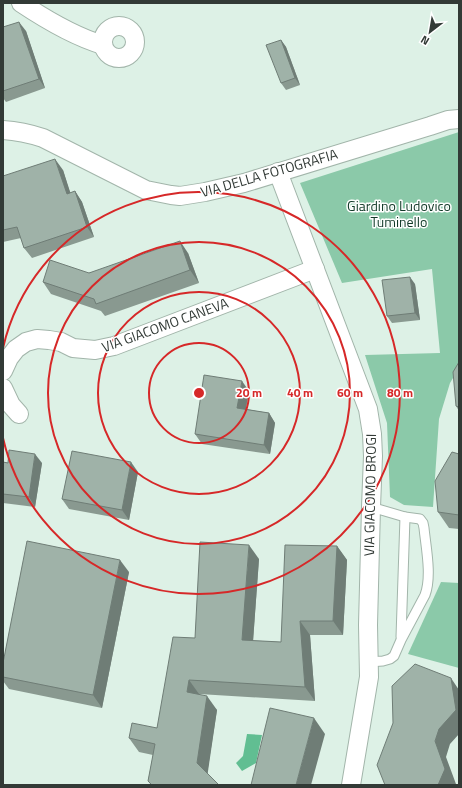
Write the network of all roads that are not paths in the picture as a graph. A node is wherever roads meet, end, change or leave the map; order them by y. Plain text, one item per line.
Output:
1 (21, 3) edge
2 (103, 45) dead end
3 (455, 118) edge
4 (3, 130) edge
5 (278, 172) junction
6 (315, 269) junction
7 (3, 372) edge
8 (3, 388) edge
9 (19, 414) dead end
10 (371, 507) junction
11 (405, 517) junction
12 (401, 640) junction
13 (368, 662) junction
14 (351, 785) edge

1 - 2 street
3 - 5 street, VIA DELLA FOTOGRAFIA
4 - 5 street, VIA DELLA FOTOGRAFIA
5 - 6 street, VIA GIACOMO BROGI
6 - 7 street, VIA GIACOMO CANEVA
6 - 10 street, VIA GIACOMO BROGI
8 - 9 street
10 - 11 lane
10 - 13 street, VIA GIACOMO BROGI
11 - 12 lane
11 - 12 lane
12 - 13 lane
13 - 14 street, VIA GIACOMO BROGI

